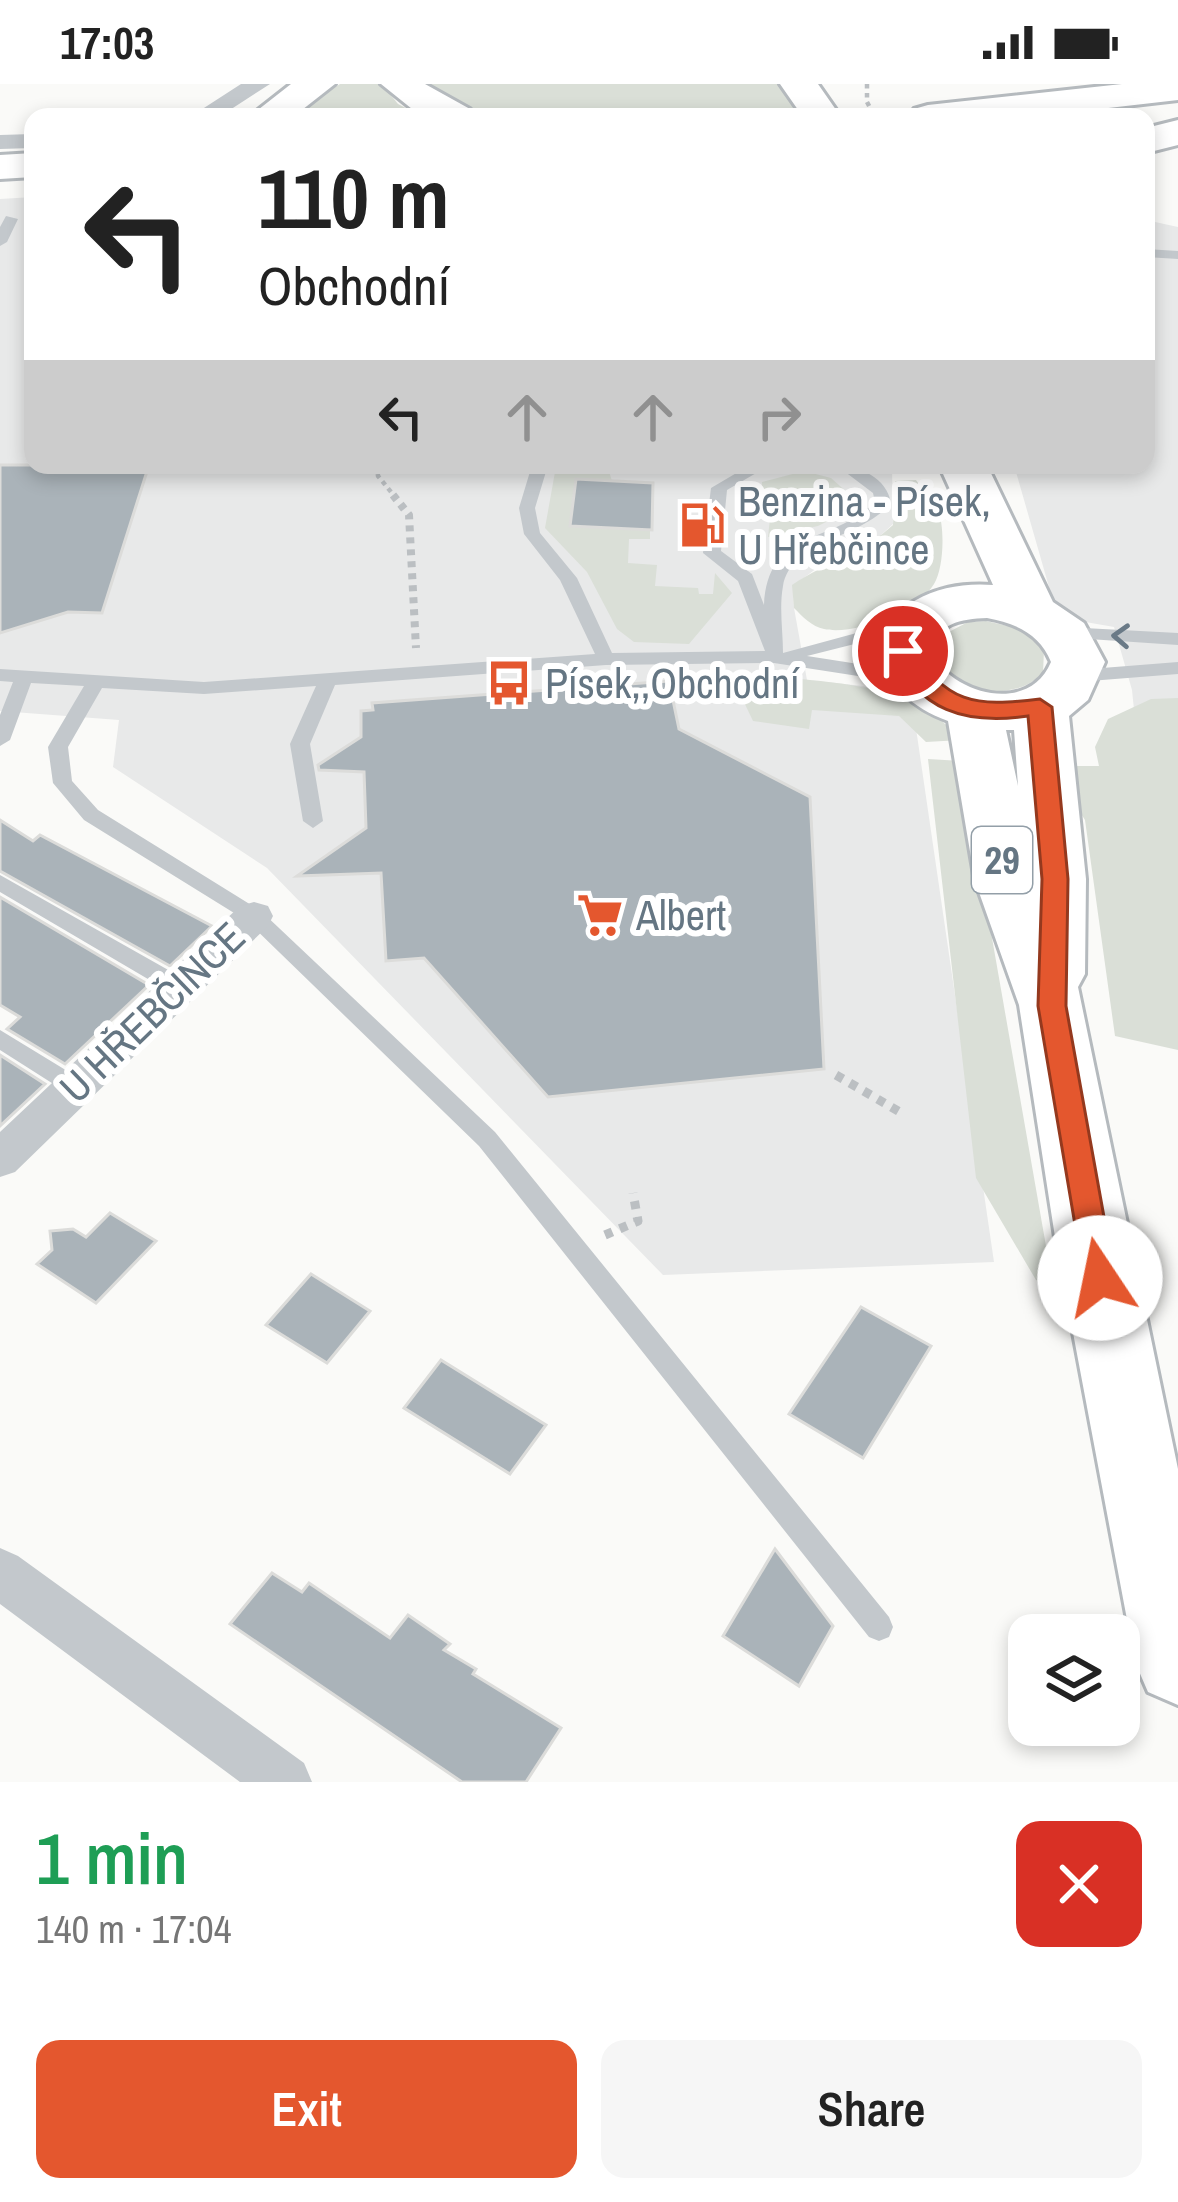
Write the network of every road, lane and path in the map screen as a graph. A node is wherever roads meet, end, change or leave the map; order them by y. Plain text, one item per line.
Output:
1 (258, 84) edge
2 (316, 84) edge
3 (400, 84) edge
4 (1178, 89) edge
5 (217, 108) edge
6 (281, 108) edge
7 (433, 108) edge
8 (1008, 108) edge
9 (11, 219) dead end
10 (0, 242) edge
11 (378, 474) edge
12 (537, 474) edge
13 (745, 474) edge
14 (857, 474) edge
15 (960, 474) edge
16 (964, 474) edge
17 (928, 615) junction
18 (1178, 639) edge
19 (417, 656) dead end
20 (774, 657) junction
21 (1053, 657) junction
22 (606, 659) junction
23 (1178, 668) edge
24 (0, 675) edge
25 (24, 677) junction
26 (328, 679) junction
27 (916, 680) junction
28 (96, 682) junction
29 (974, 709) junction
30 (0, 740) edge
31 (313, 821) dead end
32 (0, 882) edge
33 (254, 916) junction
34 (178, 986) junction
35 (1052, 1006) junction
36 (0, 1040) edge
37 (836, 1075) dead end
38 (74, 1086) junction
39 (900, 1112) dead end
40 (0, 1160) edge
41 (632, 1192) dead end
42 (575, 1247) junction
43 (0, 1574) edge
44 (879, 1627) dead end
45 (1178, 1662) edge
46 (286, 1782) edge

1 - 5 street
2 - 6 main road
3 - 7 main road
4 - 8 main road
9 - 10 lane
11 - 19 path
12 - 22 lane
13 - 20 lane
14 - 20 lane
15 - 17 main road
16 - 21 main road
17 - 20 lane
17 - 21 main road
17 - 27 main road
18 -> 21 lane
20 - 22 lane
20 - 27 lane
21 - 23 lane
21 - 29 main road
21 - 35 main road
22 - 26 lane
24 - 25 lane
25 - 28 lane
25 - 30 lane
26 - 28 lane
26 - 31 lane
27 - 29 main road
28 - 33 lane
29 - 35 main road, 29
32 - 34 lane
33 - 34 street, U HŘEBČINCE
33 - 42 lane
34 - 38 street, U HŘEBČINCE
35 - 45 main road, 29
36 - 38 lane
37 - 39 path
38 - 40 street, U HŘEBČINCE
41 - 42 path
42 - 44 lane
43 - 46 street

